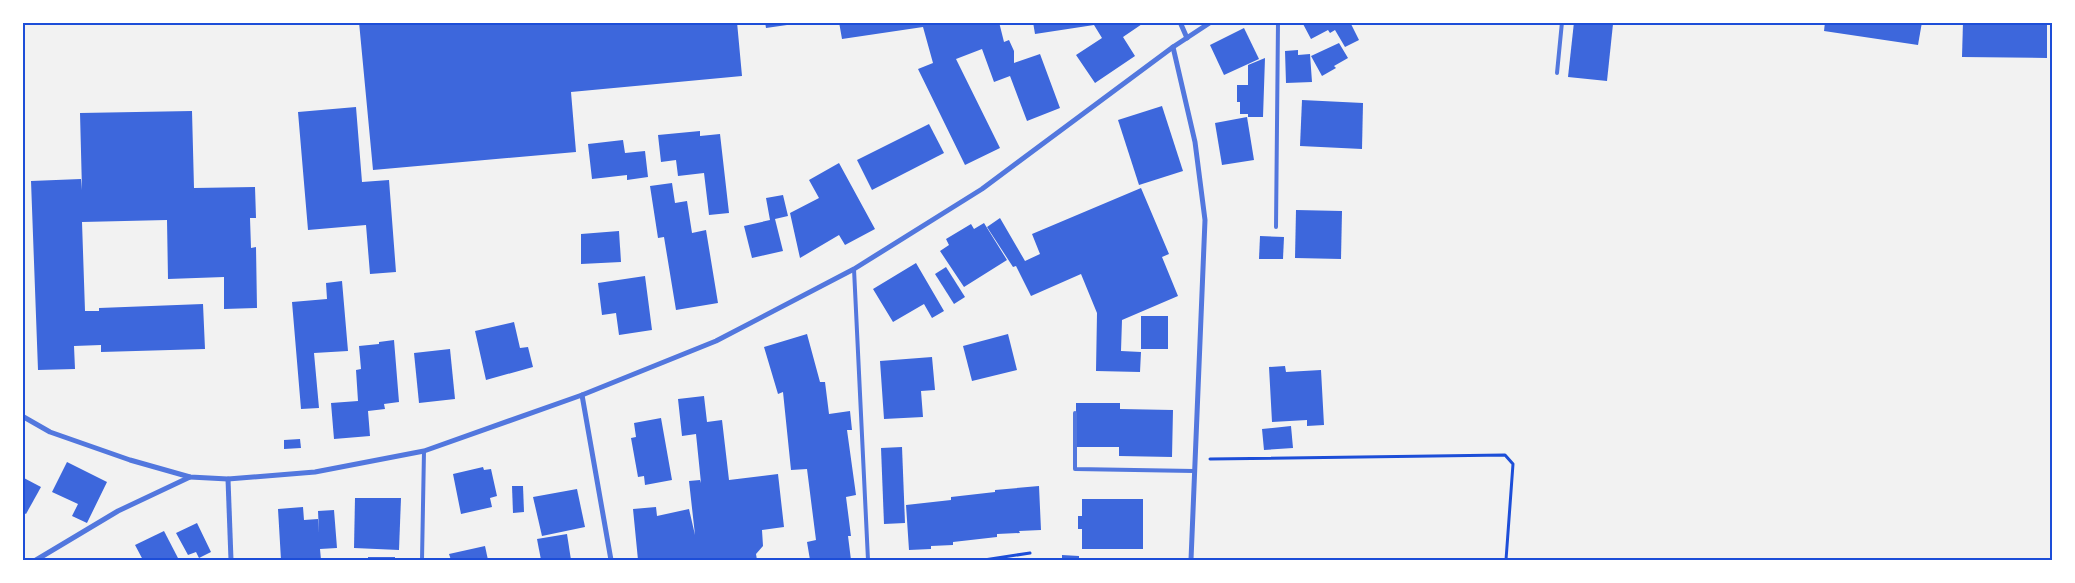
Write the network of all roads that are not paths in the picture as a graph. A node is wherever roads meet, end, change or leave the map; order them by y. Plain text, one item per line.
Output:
1 (1180, 22) edge
2 (1211, 22) edge
3 (1278, 22) edge
4 (1562, 22) edge
5 (1188, 38) junction
6 (1174, 48) junction
7 (1556, 73) dead end
8 (1276, 227) dead end
9 (854, 270) junction
10 (582, 395) junction
11 (1075, 413) dead end
12 (22, 416) edge
13 (424, 451) junction
14 (1194, 471) junction
15 (190, 477) junction
16 (228, 478) junction
17 (36, 560) edge
18 (231, 560) edge
19 (422, 560) edge
20 (611, 560) edge
21 (868, 560) edge
22 (1190, 560) edge

1 - 5 street
2 - 5 street
3 - 8 lane
4 - 7 lane
5 - 6 street
6 - 9 street
6 - 14 street
9 - 10 street
9 - 21 lane
10 - 13 street
10 - 20 street
11 - 14 lane
12 - 15 street
13 - 16 street
13 - 19 lane
14 - 22 street
15 - 16 street
15 - 17 street
16 - 18 street

